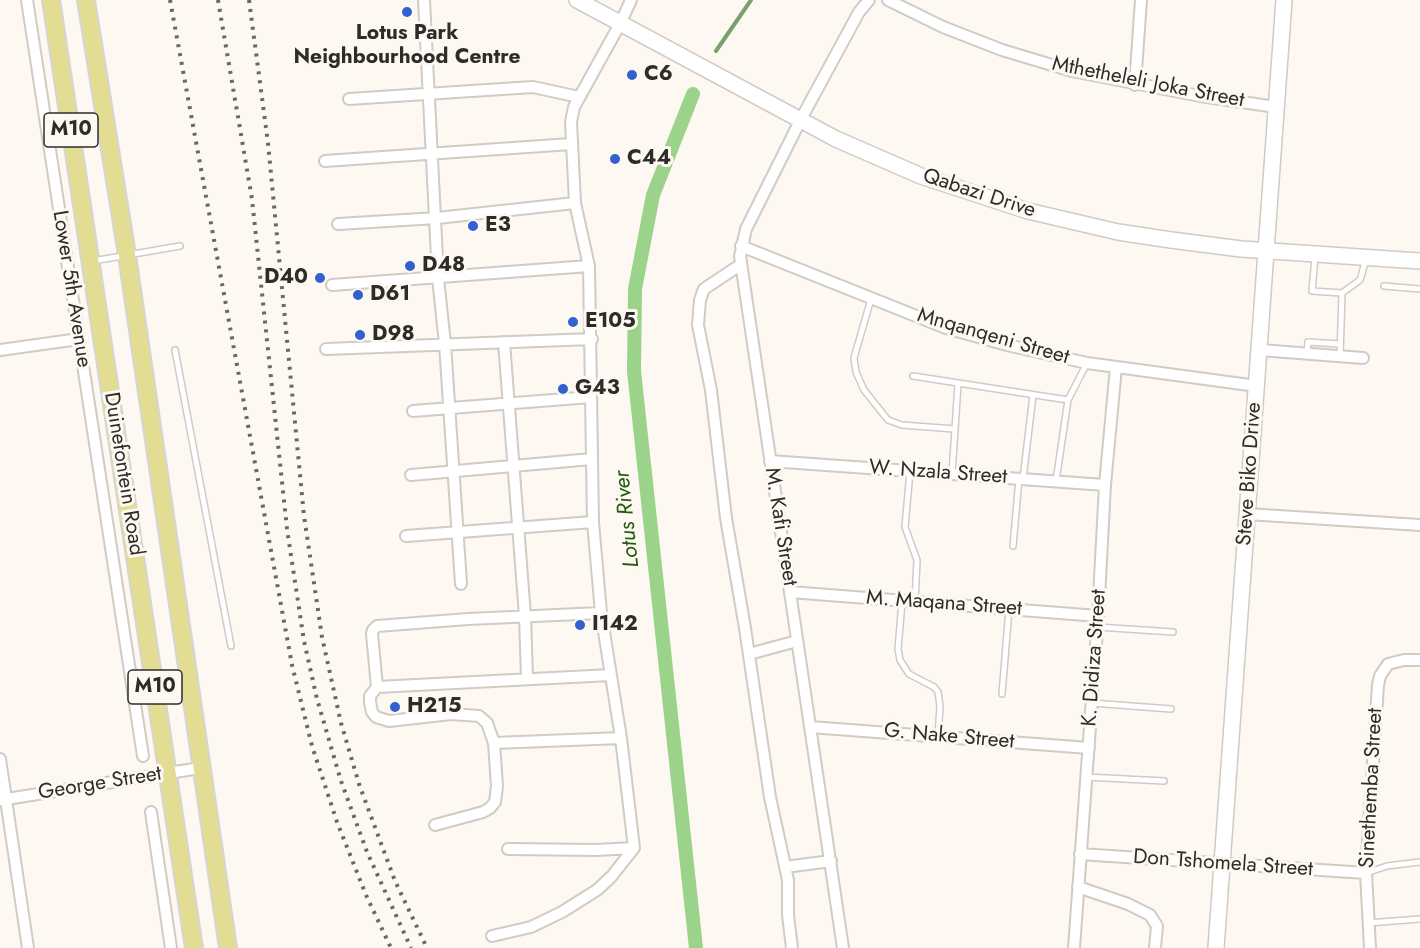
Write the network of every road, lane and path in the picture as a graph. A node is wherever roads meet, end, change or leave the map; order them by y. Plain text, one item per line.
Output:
1 (27, 0) edge
2 (51, 0) edge
3 (86, 0) edge
4 (424, 0) edge
5 (577, 0) edge
6 (631, 0) edge
7 (869, 0) edge
8 (888, 0) edge
9 (1141, 0) edge
10 (1284, 0) edge
11 (621, 22) junction
12 (1135, 85) junction
13 (428, 93) junction
14 (579, 97) junction
15 (349, 99) dead end
16 (1276, 107) junction
17 (801, 119) junction
18 (571, 144) junction
19 (432, 154) junction
20 (325, 161) dead end
21 (575, 203) junction
22 (437, 218) junction
23 (338, 224) dead end
24 (180, 246) dead end
25 (741, 246) junction
26 (1267, 250) junction
27 (1315, 254) junction
28 (127, 255) junction
29 (1367, 258) junction
30 (91, 261) junction
31 (1420, 261) edge
32 (740, 265) junction
33 (589, 266) junction
34 (438, 278) junction
35 (332, 285) dead end
36 (1384, 286) dead end
37 (1420, 289) edge
38 (1342, 293) junction
39 (871, 299) junction
40 (79, 339) junction
41 (592, 339) junction
42 (504, 342) junction
43 (445, 344) junction
44 (1340, 344) junction
45 (326, 349) dead end
46 (0, 350) edge
47 (175, 350) dead end
48 (1260, 350) junction
49 (1307, 354) junction
50 (1340, 356) junction
51 (1363, 358) dead end
52 (1087, 363) junction
53 (1116, 367) junction
54 (913, 376) dead end
55 (958, 384) junction
56 (1257, 386) junction
57 (1033, 395) junction
58 (591, 397) junction
59 (1068, 400) junction
60 (508, 404) junction
61 (448, 409) junction
62 (414, 411) dead end
63 (955, 429) junction
64 (592, 459) junction
65 (770, 461) junction
66 (512, 466) junction
67 (453, 471) junction
68 (910, 471) junction
69 (952, 474) junction
70 (411, 475) dead end
71 (1021, 479) junction
72 (1056, 481) junction
73 (1105, 485) junction
74 (1247, 514) junction
75 (593, 522) junction
76 (1420, 525) edge
77 (518, 527) junction
78 (459, 532) junction
79 (406, 536) dead end
80 (1013, 546) dead end
81 (461, 584) dead end
82 (790, 592) junction
83 (903, 601) junction
84 (915, 602) junction
85 (1009, 609) junction
86 (601, 613) junction
87 (525, 616) junction
88 (1098, 622) junction
89 (1173, 632) dead end
90 (797, 641) junction
91 (231, 646) dead end
92 (749, 654) junction
93 (1420, 660) edge
94 (611, 675) junction
95 (527, 678) junction
96 (377, 687) junction
97 (1002, 694) dead end
98 (1092, 703) junction
99 (1171, 709) dead end
100 (810, 727) junction
101 (938, 736) junction
102 (621, 738) junction
103 (494, 743) junction
104 (1089, 748) junction
105 (142, 756) dead end
106 (0, 759) edge
107 (200, 768) junction
108 (168, 774) junction
109 (1086, 777) junction
110 (1164, 781) dead end
111 (3, 799) edge
112 (151, 812) dead end
113 (435, 825) dead end
114 (633, 848) junction
115 (508, 849) dead end
116 (1080, 854) junction
117 (831, 861) junction
118 (1420, 862) edge
119 (1223, 865) junction
120 (785, 867) junction
121 (1366, 873) junction
122 (1078, 887) junction
123 (1420, 919) edge
124 (1368, 922) junction
125 (492, 936) dead end
126 (28, 948) edge
127 (171, 948) edge
128 (194, 948) edge
129 (228, 948) edge
130 (792, 948) edge
131 (843, 948) edge
132 (1074, 948) edge
133 (1155, 948) edge
134 (1216, 948) edge
135 (1370, 948) edge

1 - 40 street, Lower 5th Avenue
2 - 30 main road, Duinefontein Road / M10
3 - 28 main road, Duinefontein Road / M10
4 - 13 street
5 - 11 main road, Qabazi Drive
6 - 11 street
7 - 17 street, M. Kafi Street
8 - 12 street, Mthetheleli Joka Street
9 - 12 street
10 - 16 main road, Steve Biko Drive
11 - 14 street
11 - 17 main road, Qabazi Drive
12 - 16 street, Mthetheleli Joka Street
13 - 14 street
13 - 15 street
13 - 19 street
14 - 18 street
16 - 26 main road, Steve Biko Drive
17 - 25 street, M. Kafi Street
17 - 26 main road, Qabazi Drive
18 - 19 street
18 - 21 street
19 - 20 street
19 - 22 street
21 - 22 street
21 - 33 street
22 - 23 street
22 - 34 street
24 - 28 lane
25 - 32 street, M. Kafi Street
25 - 39 street, Mnqanqeni Street
26 - 27 main road, Qabazi Drive
26 - 48 main road, Steve Biko Drive
27 - 29 main road, Qabazi Drive
27 - 38 lane
28 - 30 lane
28 - 107 main road, Duinefontein Road / M10
29 - 31 main road, Qabazi Drive
29 - 38 lane
30 - 108 main road, Duinefontein Road / M10
32 - 65 street, M. Kafi Street
32 - 92 street
33 - 34 street
33 - 41 street
34 - 35 street
34 - 43 street
36 - 37 lane
38 - 44 lane
39 - 52 street, Mnqanqeni Street
39 - 63 lane
40 - 46 street
40 - 105 street, Lower 5th Avenue
41 - 42 street
41 - 58 street
42 - 43 street
42 - 60 street
43 - 45 street
43 - 61 street
44 - 49 lane
44 - 50 lane
47 - 91 lane
48 - 49 street
48 - 56 main road, Steve Biko Drive
49 - 50 street
50 - 51 street
52 - 53 street, Mnqanqeni Street
52 - 59 lane
53 - 56 street, Mnqanqeni Street
53 - 73 street, K. Didiza Street
54 - 55 lane
55 - 57 lane
55 - 63 lane
56 - 74 main road, Steve Biko Drive
57 - 59 lane
57 - 71 lane
58 - 60 street
58 - 64 street
59 - 72 lane
60 - 61 street
60 - 66 street
61 - 62 street
61 - 67 street
63 - 69 lane
64 - 66 street
64 - 75 street
65 - 68 street, W. Nzala Street
65 - 82 street, M. Kafi Street
66 - 67 street
66 - 77 street
67 - 70 street
67 - 78 street
68 - 69 street, W. Nzala Street
68 - 84 lane
69 - 71 street, W. Nzala Street
71 - 72 street, W. Nzala Street
71 - 80 lane
72 - 73 street, W. Nzala Street
73 - 88 street, K. Didiza Street
74 - 76 street
74 - 119 main road, Steve Biko Drive
75 - 77 street
75 - 86 street
77 - 78 street
77 - 87 street
78 - 79 street
78 - 81 street
82 - 83 street, M. Maqana Street
82 - 90 street, M. Kafi Street
83 - 84 street, M. Maqana Street
83 - 101 lane
84 - 85 street, M. Maqana Street
85 - 88 street, M. Maqana Street
85 - 97 lane
86 - 87 street
86 - 94 street
87 - 95 street
87 - 96 street
88 - 89 lane
88 - 98 street, K. Didiza Street
90 - 92 street
90 - 100 street, M. Kafi Street
92 - 120 street
93 - 121 street, Sinethemba Street
94 - 95 street
94 - 102 street
95 - 96 street
96 - 103 street
98 - 99 lane
98 - 104 street, K. Didiza Street
100 - 101 street, G. Nake Street
100 - 117 street, M. Kafi Street
101 - 104 street, G. Nake Street
102 - 103 street
102 - 114 street
103 - 113 street
104 - 109 street, K. Didiza Street
106 - 111 street
107 - 108 street, George Street
107 - 129 main road, Duinefontein Road / M10
108 - 111 street, George Street
108 - 128 main road, Duinefontein Road / M10
109 - 110 lane
109 - 116 street, K. Didiza Street
111 - 126 street
112 - 127 street
114 - 115 street
114 - 125 street
116 - 119 street, Don Tshomela Street
116 - 122 street, K. Didiza Street
117 - 120 street
117 - 131 street, M. Kafi Street
118 - 121 lane
119 - 121 street, Don Tshomela Street
119 - 134 main road, Steve Biko Drive
120 - 130 street
121 - 124 street, Sinethemba Street
122 - 132 street, K. Didiza Street
122 - 133 street
123 - 124 lane
124 - 135 street, Sinethemba Street

